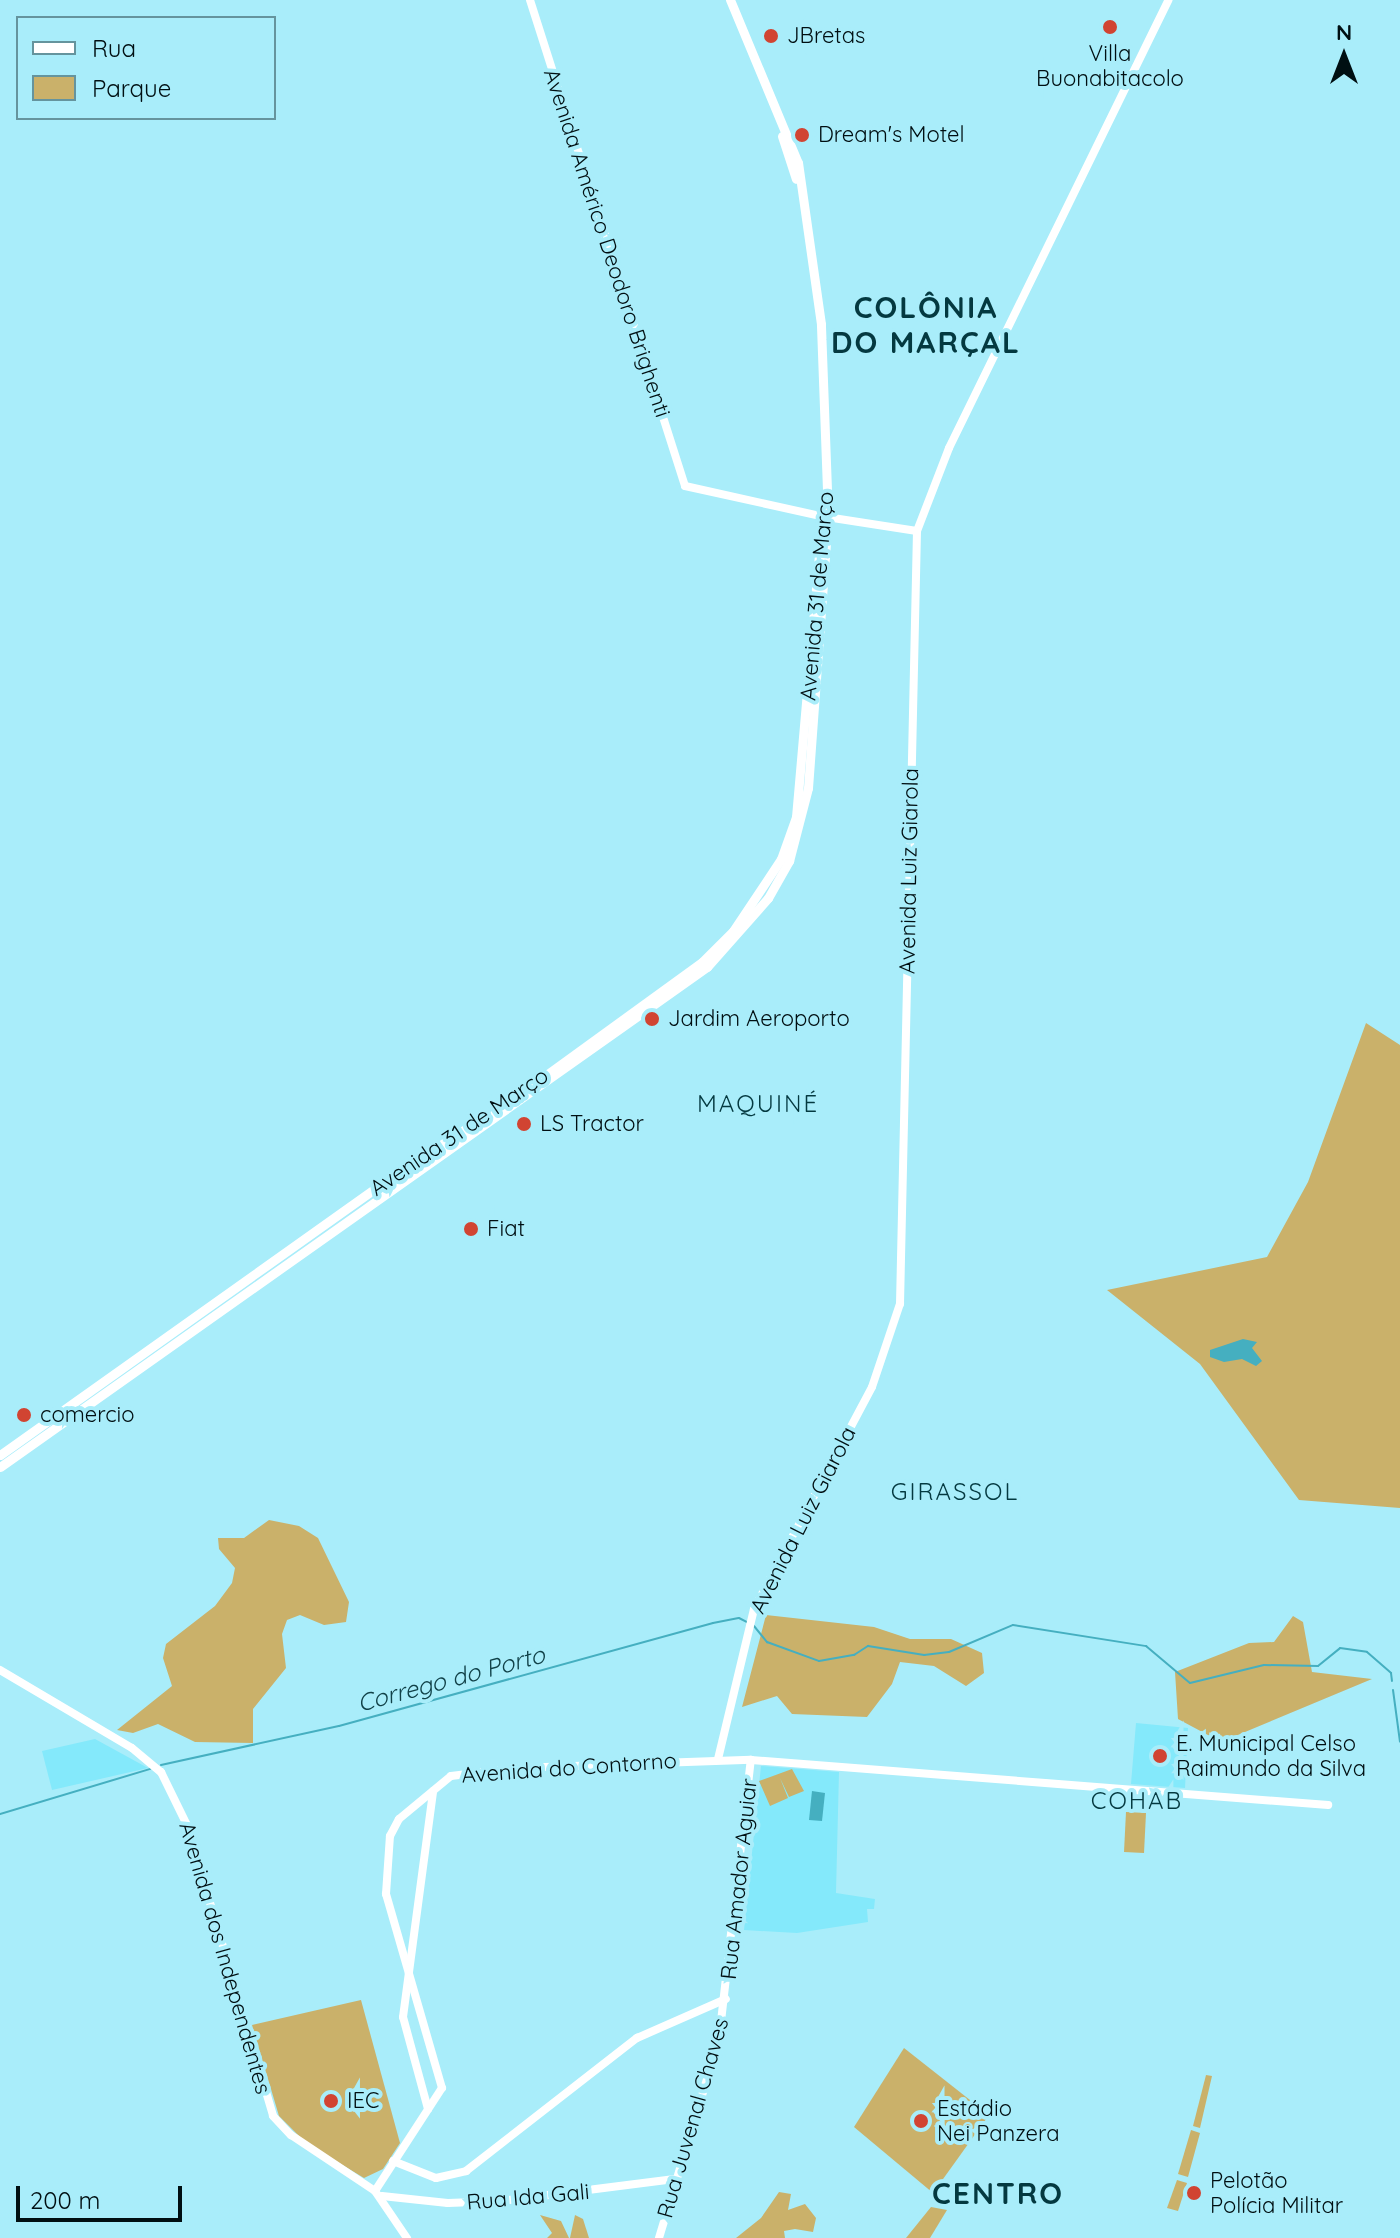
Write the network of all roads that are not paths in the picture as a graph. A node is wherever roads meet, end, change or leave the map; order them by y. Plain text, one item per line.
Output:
1 (530, 0) edge
2 (727, 0) edge
3 (1168, 0) edge
4 (824, 517) junction
5 (917, 531) junction
6 (197, 1320) junction
7 (0, 1455) edge
8 (0, 1467) edge
9 (0, 1670) edge
10 (718, 1759) junction
11 (751, 1760) junction
12 (433, 1790) junction
13 (1328, 1805) dead end
14 (410, 1974) junction
15 (726, 1999) junction
16 (428, 2109) junction
17 (393, 2161) junction
18 (675, 2179) junction
19 (378, 2194) junction
20 (407, 2238) edge
21 (659, 2238) edge

1 - 4 street, Avenida Américo Deodoro Brighenti
2 - 4 main road, Avenida 31 de Março
3 - 5 street, Avenida Luiz Giarola
4 - 5 street
4 - 6 main road, Avenida 31 de Março
5 - 10 street, Avenida Luiz Giarola
6 - 7 main road, Avenida 31 de Março
6 - 8 main road, Avenida 31 de Março
9 - 19 street, Avenida dos Independentes
10 - 11 street, Avenida do Contorno
10 - 12 street, Avenida do Contorno
11 - 13 street, Avenida do Contorno
11 - 15 street, Rua Amador Aguiar
12 - 14 street, Avenida do Contorno
12 - 14 street
14 - 16 street, Avenida do Contorno
14 - 16 street, Avenida do Contorno
15 - 17 street
15 - 18 street, Rua Juvenal Chaves
16 - 17 street, Avenida do Contorno
17 - 19 street, Avenida do Contorno
18 - 19 street, Rua Ida Gali
18 - 21 street, Rua Juvenal Chaves
19 - 20 street

